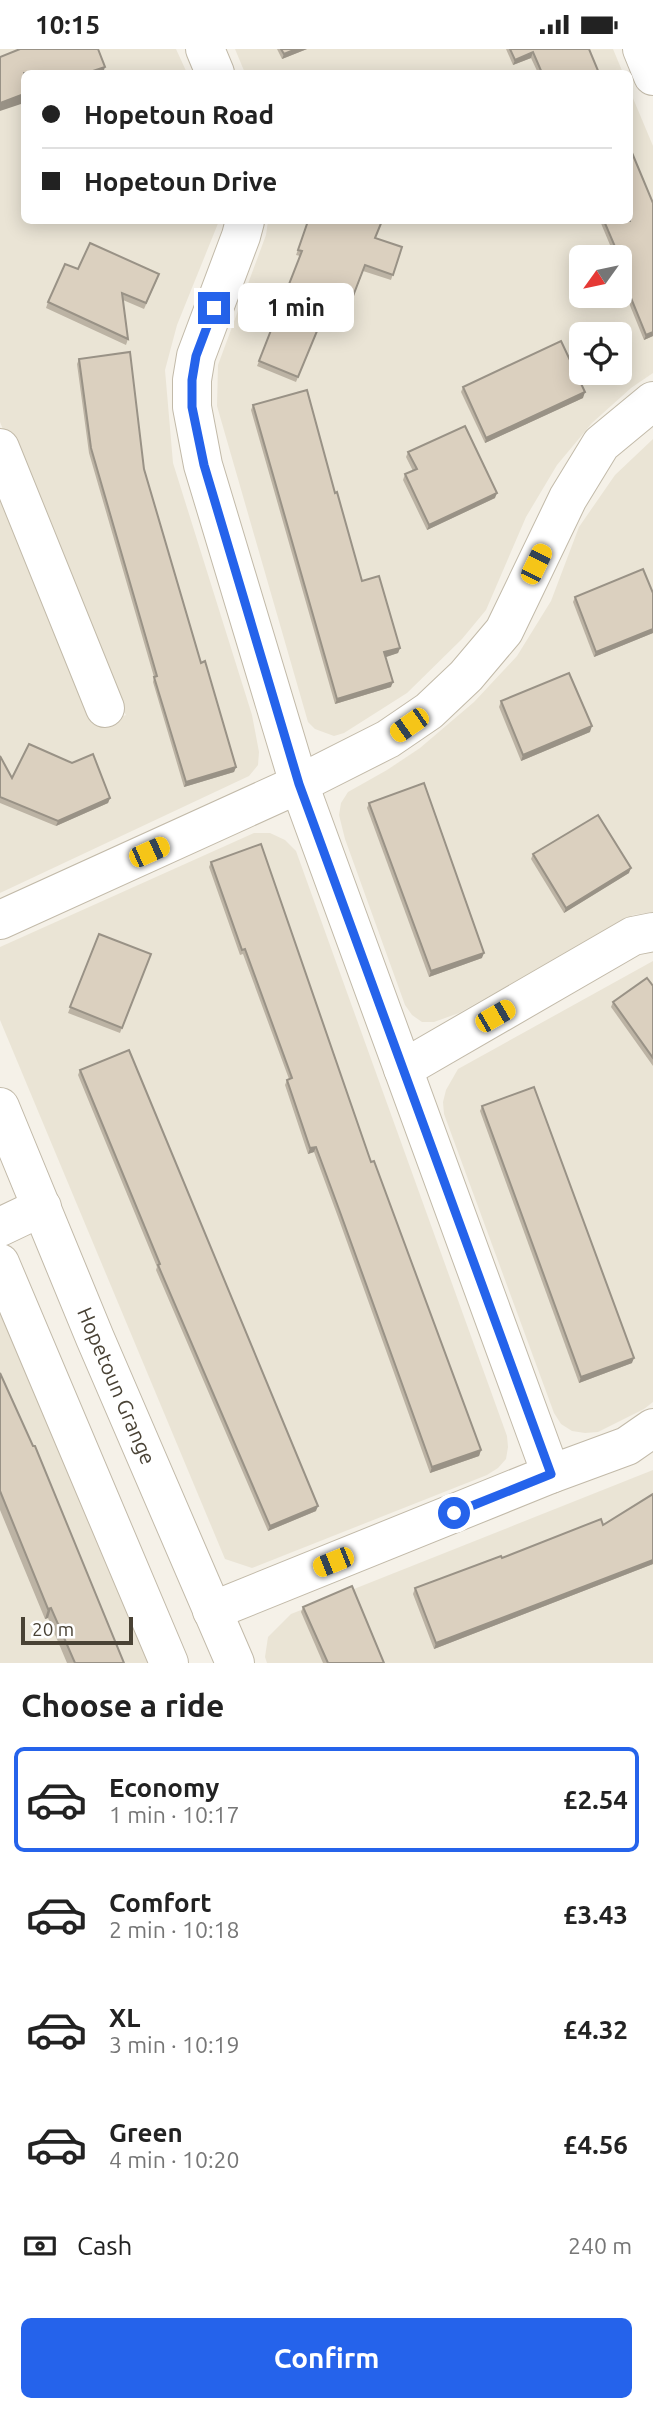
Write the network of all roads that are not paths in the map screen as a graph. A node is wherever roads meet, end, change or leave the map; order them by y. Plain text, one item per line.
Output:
1 (205, 49) edge
2 (642, 49) edge
3 (214, 70) edge
4 (653, 76) edge
5 (243, 224) edge
6 (653, 401) edge
7 (0, 448) edge
8 (105, 708) dead end
9 (299, 784) junction
10 (0, 920) edge
11 (653, 932) edge
12 (403, 1069) junction
13 (0, 1107) edge
14 (41, 1207) junction
15 (0, 1227) edge
16 (0, 1263) edge
17 (653, 1428) edge
18 (551, 1474) junction
19 (212, 1611) junction
20 (169, 1663) edge
21 (235, 1663) edge

1 - 3 street
2 - 4 street
5 - 9 street
6 - 9 street
7 - 8 street
9 - 10 street
9 - 12 street
11 - 12 street
12 - 18 street
13 - 14 street, Hopetoun Grange
14 - 15 street
14 - 19 street, Hopetoun Grange
16 - 20 street
17 - 18 street
18 - 19 street
19 - 21 street, Hopetoun Grange

